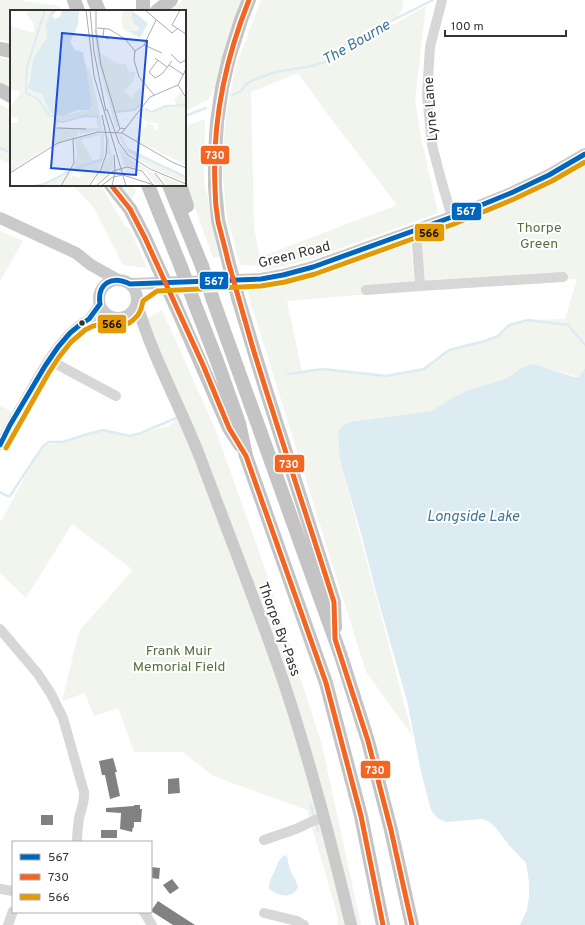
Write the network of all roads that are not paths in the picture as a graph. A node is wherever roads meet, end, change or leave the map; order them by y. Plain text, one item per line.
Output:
1 (74, 0) edge
2 (94, 0) edge
3 (170, 0) edge
4 (249, 0) edge
5 (442, 1) edge
6 (78, 10) edge
7 (98, 10) edge
8 (158, 10) edge
9 (0, 49) edge
10 (10, 51) edge
11 (0, 90) edge
12 (10, 95) edge
13 (585, 154) edge
14 (112, 186) edge
15 (148, 186) edge
16 (169, 186) edge
17 (180, 186) edge
18 (452, 217) junction
19 (0, 218) edge
20 (413, 231) junction
21 (91, 266) junction
22 (202, 266) junction
23 (563, 277) dead end
24 (118, 280) junction
25 (130, 284) junction
26 (154, 284) junction
27 (420, 286) junction
28 (366, 290) dead end
29 (101, 291) junction
30 (137, 300) junction
31 (100, 304) junction
32 (110, 316) junction
33 (124, 317) junction
34 (89, 319) junction
35 (153, 352) junction
36 (49, 360) junction
37 (116, 396) dead end
38 (0, 445) edge
39 (246, 456) junction
40 (0, 629) edge
41 (335, 639) junction
42 (324, 818) junction
43 (264, 840) dead end
44 (77, 841) edge
45 (0, 889) edge
46 (12, 891) edge
47 (12, 913) edge
48 (145, 913) edge
49 (264, 913) dead end
50 (8, 925) edge
51 (152, 925) edge
52 (304, 925) edge
53 (351, 925) edge
54 (383, 925) edge
55 (412, 925) edge

1 - 6 highway
2 - 7 highway
3 - 8 highway
4 - 41 highway, bridge
5 - 18 street, Lyne Lane
9 - 10 highway
11 - 12 highway
13 - 18 main road, Green Road
14 - 39 highway, bridge
15 - 39 highway, bridge
16 - 22 highway
17 - 22 highway
18 - 20 main road, Green Road
19 - 21 main road
20 - 26 main road, Green Road
20 - 27 street
21 - 24 main road
21 - 29 main road
22 - 41 highway, bridge
23 - 27 street
24 - 25 main road
24 - 29 main road
25 - 26 main road, Green Road
25 - 30 main road
26 - 30 main road
27 - 28 street
29 - 31 main road
30 - 33 main road
30 - 35 main road, Thorpe By-Pass
31 - 32 main road
31 - 34 street
32 - 33 main road
32 - 34 street
33 - 35 main road, Thorpe By-Pass
34 - 36 street
35 - 42 main road, Thorpe By-Pass
36 - 37 street
36 - 38 street
39 - 54 highway
40 - 44 street
41 - 55 highway
42 - 43 street
42 - 53 main road, Thorpe By-Pass
45 - 46 street
47 - 50 street
48 - 51 street
49 - 52 street

